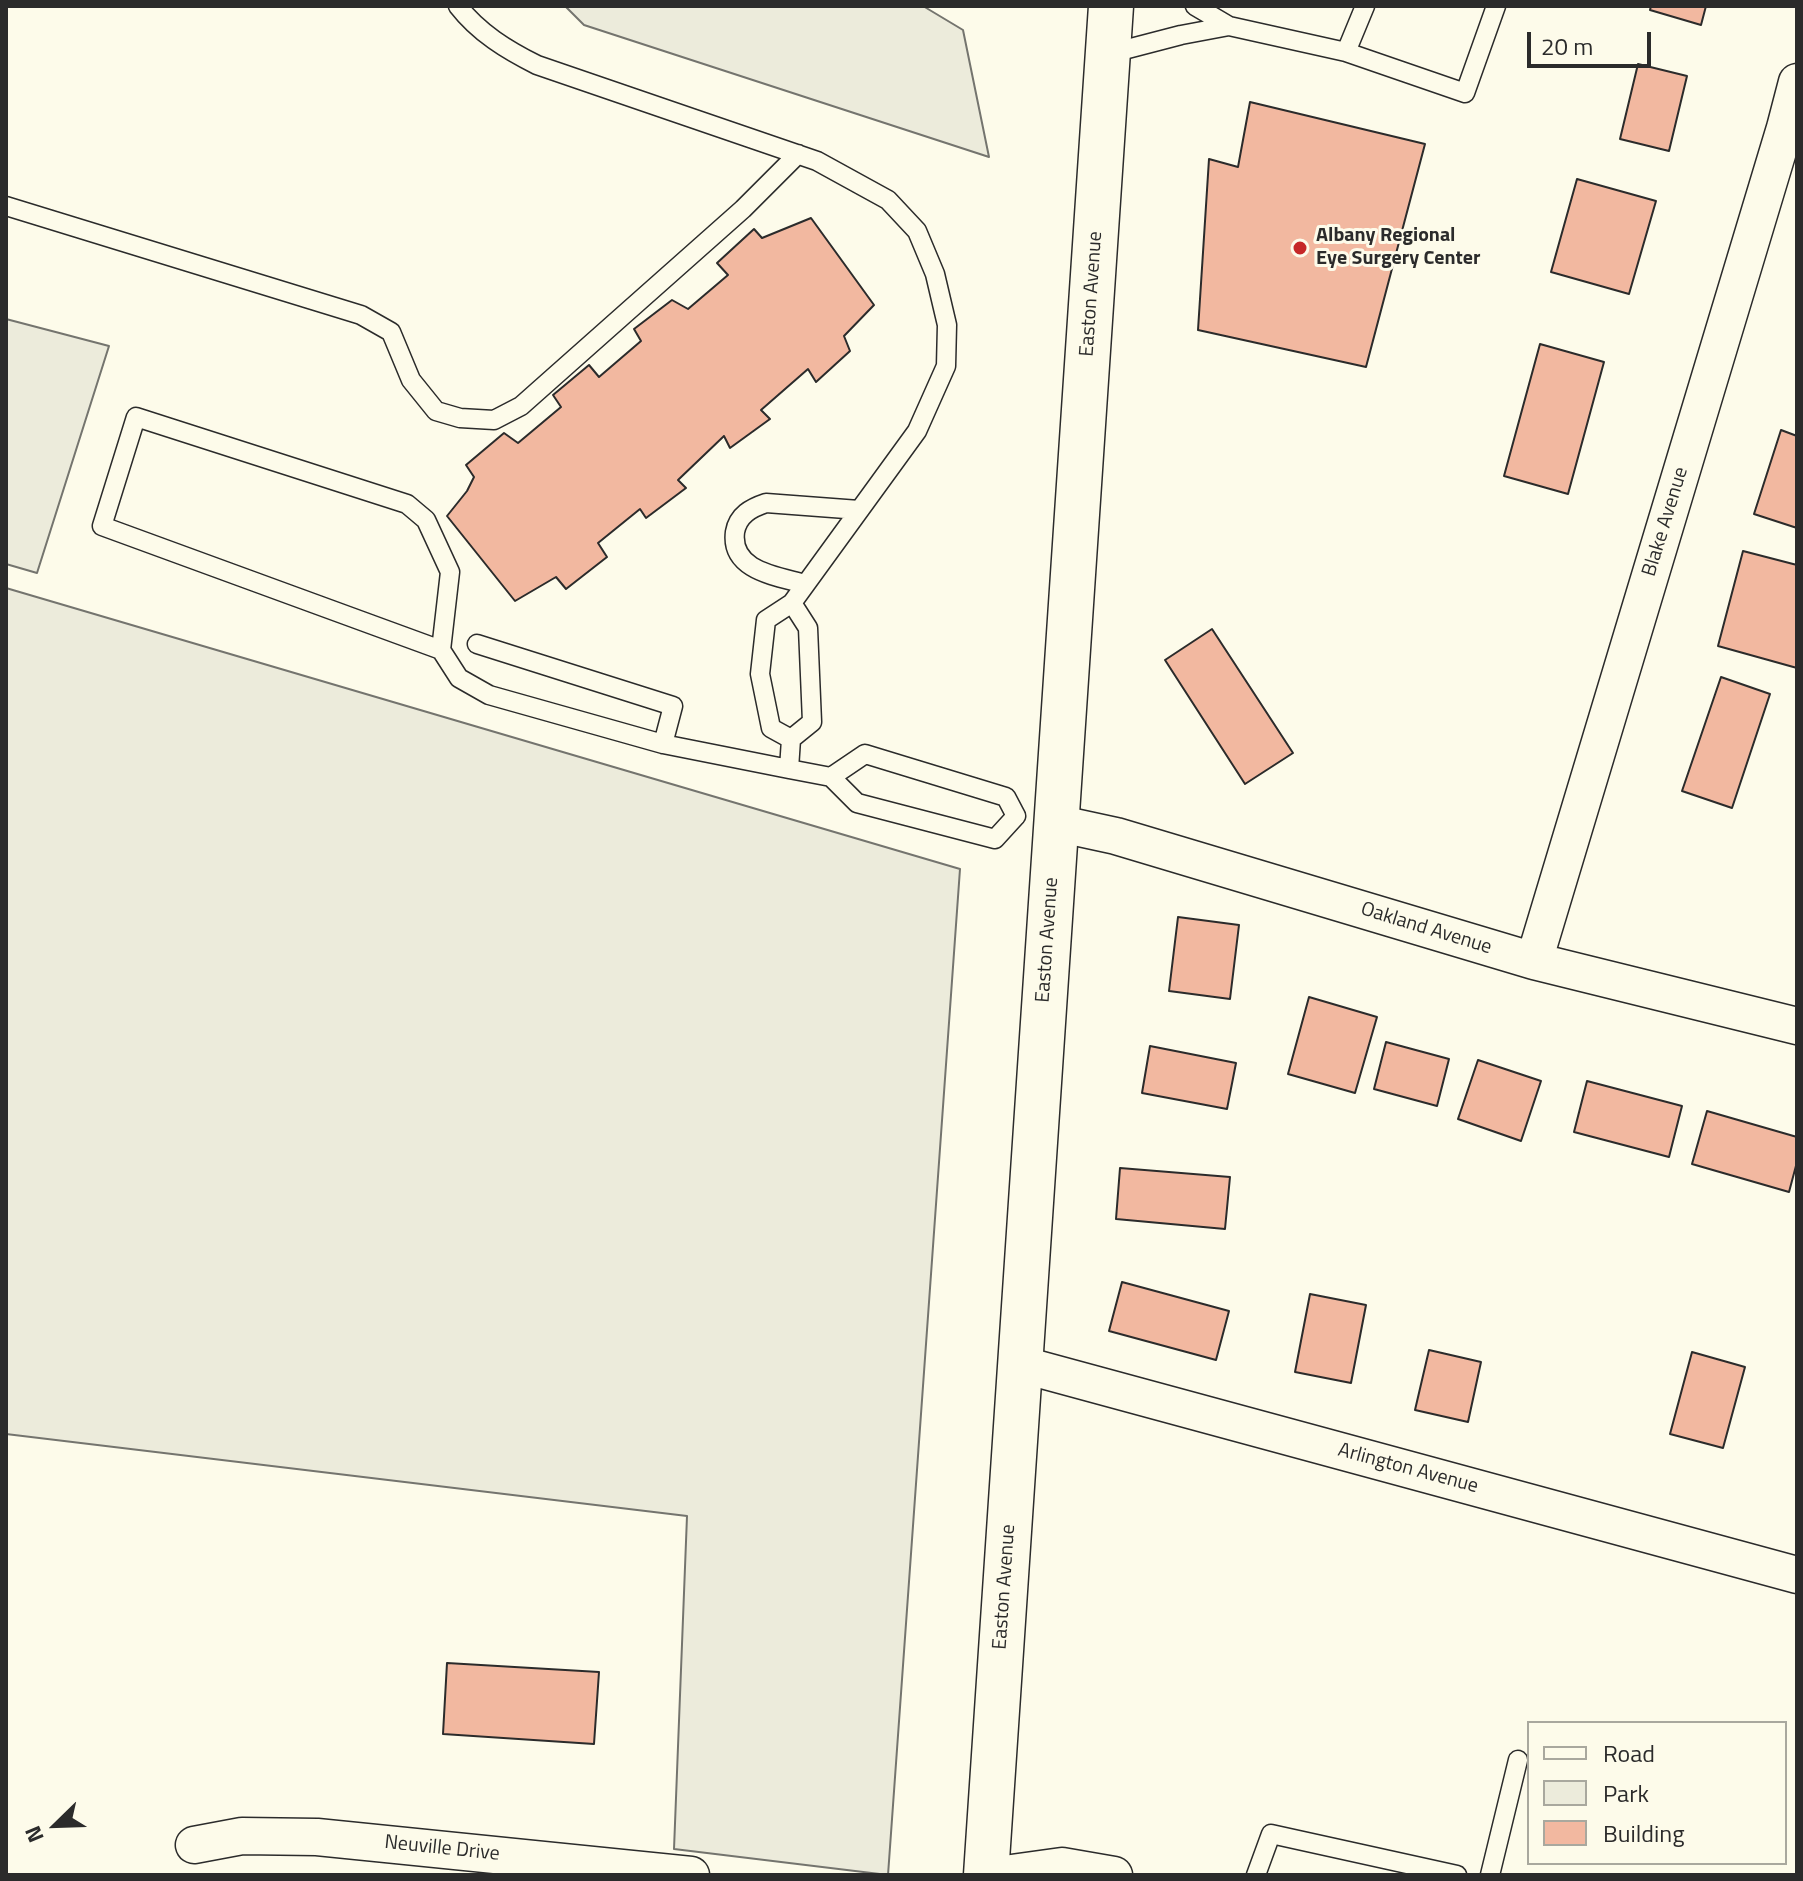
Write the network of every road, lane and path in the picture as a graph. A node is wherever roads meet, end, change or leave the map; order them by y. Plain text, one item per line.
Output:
1 (458, 6) edge
2 (1111, 6) edge
3 (1195, 6) edge
4 (1365, 6) edge
5 (1496, 6) edge
6 (1229, 26) junction
7 (1346, 52) junction
8 (1108, 54) junction
9 (1797, 82) edge
10 (798, 154) junction
11 (6, 206) edge
12 (859, 510) junction
13 (805, 584) junction
14 (792, 603) junction
15 (477, 644) dead end
16 (441, 650) junction
17 (791, 739) junction
18 (663, 744) junction
19 (789, 769) junction
20 (831, 777) junction
21 (1036, 820) junction
22 (1534, 961) junction
23 (1797, 1026) edge
24 (1020, 1364) junction
25 (1797, 1575) edge
26 (1518, 1760) dead end
27 (194, 1845) dead end
28 (691, 1875) edge
29 (986, 1875) edge
30 (997, 1875) edge
31 (1114, 1875) edge
32 (1256, 1875) edge
33 (1457, 1875) edge
34 (1490, 1875) edge

1 - 10 lane
2 - 8 main road, Easton Avenue
3 - 6 lane
4 - 7 lane
5 - 7 lane
6 - 7 lane
6 - 8 lane
8 - 21 main road, Easton Avenue
9 - 22 street, Blake Avenue
10 - 11 lane
10 - 12 lane
12 - 13 lane
12 - 13 lane
13 - 14 lane
14 - 17 lane
14 - 17 lane
15 - 18 lane
16 - 16 lane
16 - 18 lane
17 - 19 lane
18 - 19 lane
19 - 20 lane
20 - 21 lane
20 - 21 lane
21 - 22 street, Oakland Avenue
21 - 24 main road, Easton Avenue
22 - 23 street, Oakland Avenue
24 - 25 street, Arlington Avenue
24 - 29 main road, Easton Avenue
26 - 34 lane
27 - 28 street, Neuville Drive
30 - 31 street
32 - 33 lane

